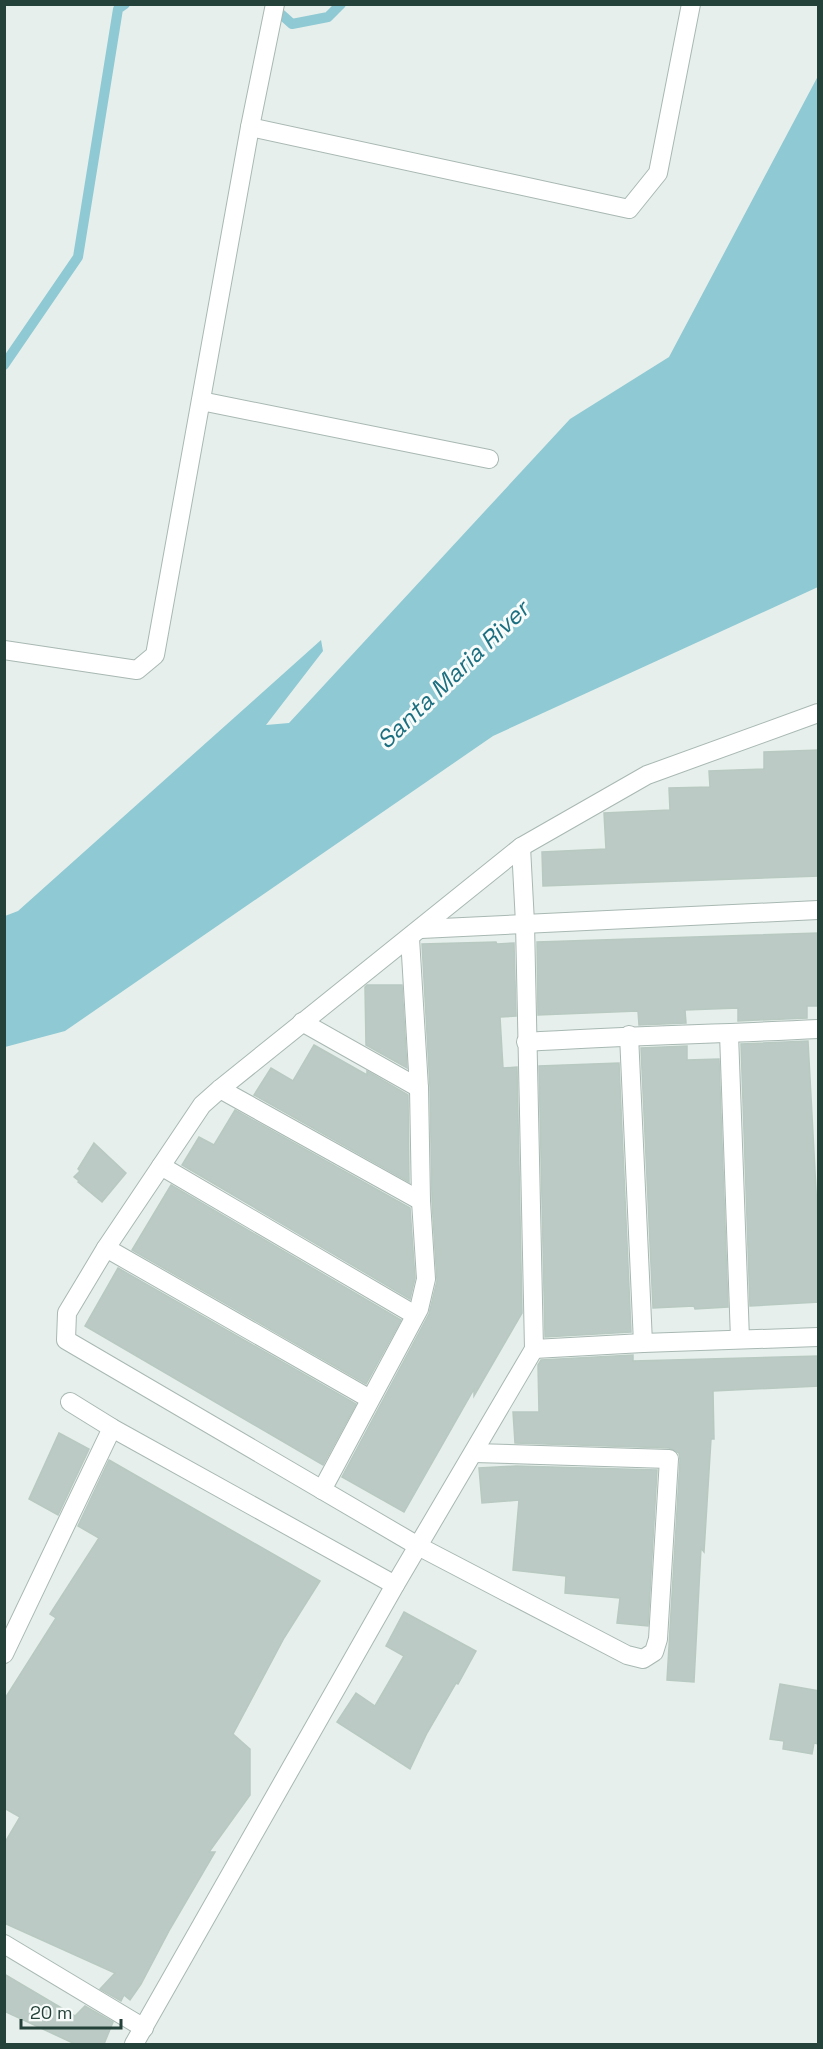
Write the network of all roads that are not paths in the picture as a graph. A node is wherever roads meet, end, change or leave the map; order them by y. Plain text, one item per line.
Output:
1 (275, 4) edge
2 (691, 4) edge
3 (250, 127) junction
4 (201, 401) junction
5 (489, 459) dead end
6 (4, 651) edge
7 (819, 713) edge
8 (521, 846) junction
9 (819, 910) edge
10 (525, 924) junction
11 (415, 933) junction
12 (302, 1022) junction
13 (819, 1029) edge
14 (729, 1034) junction
15 (629, 1035) junction
16 (526, 1042) junction
17 (419, 1088) junction
18 (220, 1089) junction
19 (161, 1166) junction
20 (421, 1201) junction
21 (106, 1248) junction
22 (415, 1315) junction
23 (819, 1337) edge
24 (740, 1339) junction
25 (643, 1343) junction
26 (534, 1349) junction
27 (370, 1399) junction
28 (70, 1402) dead end
29 (112, 1428) junction
30 (474, 1453) junction
31 (322, 1490) junction
32 (418, 1546) junction
33 (395, 1585) junction
34 (4, 1654) edge
35 (4, 1944) edge
36 (144, 2028) junction
37 (134, 2044) edge

1 - 3 street
2 - 3 street
3 - 4 street
4 - 5 street
4 - 6 street
7 - 8 street
8 - 10 street
8 - 11 street
9 - 10 street
10 - 11 street
10 - 16 street
11 - 12 street
11 - 17 street
12 - 17 street
12 - 18 street
13 - 14 street
14 - 15 street
14 - 24 street
15 - 16 street
15 - 25 street
16 - 26 street
17 - 20 street
18 - 19 street
18 - 20 street
19 - 21 street
19 - 22 street
20 - 22 street
21 - 27 street
21 - 31 street
22 - 27 street
23 - 24 street
24 - 25 street
25 - 26 street
26 - 30 street
27 - 31 street
28 - 29 street
29 - 33 street
29 - 34 street
30 - 32 street
30 - 32 street
31 - 32 street
32 - 33 street
33 - 36 street
35 - 36 street
36 - 37 street

